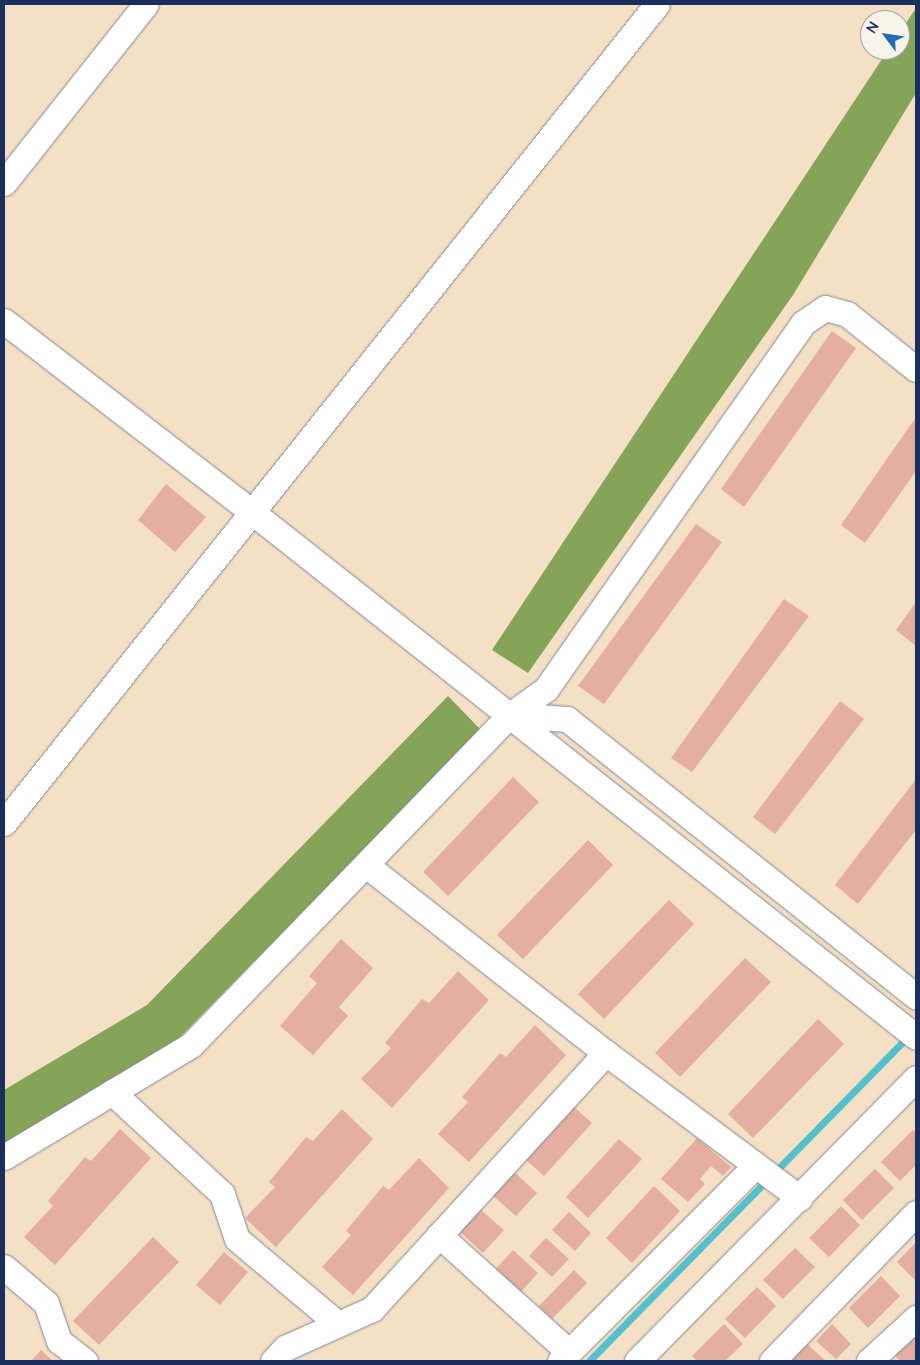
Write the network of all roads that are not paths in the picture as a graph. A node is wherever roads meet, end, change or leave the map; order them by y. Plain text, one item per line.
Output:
1 (146, 4) edge
2 (658, 4) edge
3 (4, 183) edge
4 (4, 322) edge
5 (916, 368) edge
6 (252, 512) junction
7 (510, 715) junction
8 (4, 823) edge
9 (366, 865) junction
10 (916, 997) edge
11 (916, 1037) edge
12 (606, 1053) junction
13 (916, 1078) edge
14 (112, 1092) junction
15 (4, 1157) edge
16 (756, 1165) junction
17 (800, 1198) junction
18 (916, 1213) edge
19 (439, 1235) junction
20 (4, 1267) edge
21 (916, 1318) edge
22 (338, 1324) junction
23 (652, 1356) edge
24 (285, 1357) edge
25 (564, 1357) edge
26 (85, 1361) edge
27 (772, 1361) edge
28 (869, 1361) edge

1 - 3 street
2 - 6 street
4 - 6 street
5 - 7 street
6 - 7 street
6 - 8 street
7 - 9 street
7 - 10 street
7 - 11 street
9 - 12 street
9 - 14 street
12 - 16 street
12 - 19 street
13 - 17 street
14 - 15 street
14 - 22 street
16 - 17 street
16 - 25 street
17 - 23 street
18 - 27 street
19 - 22 street
19 - 25 street
20 - 26 street
21 - 28 street
22 - 24 street

